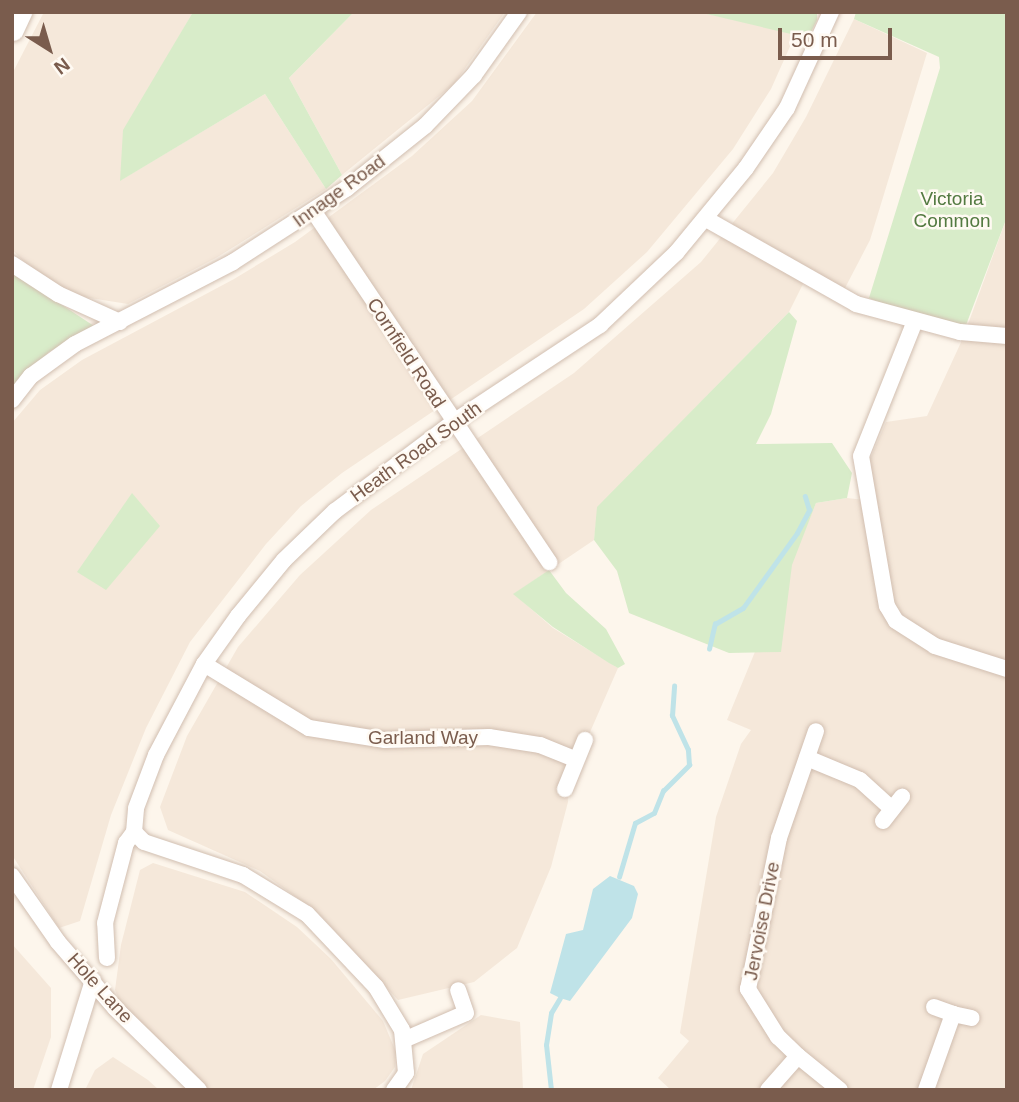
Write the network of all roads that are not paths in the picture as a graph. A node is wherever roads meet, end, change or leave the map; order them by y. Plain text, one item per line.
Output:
1 (20, 12) edge
2 (519, 12) edge
3 (831, 12) edge
4 (12, 29) edge
5 (314, 212) junction
6 (706, 219) junction
7 (12, 264) edge
8 (915, 321) junction
9 (120, 322) junction
10 (1007, 336) edge
11 (12, 400) edge
12 (452, 423) junction
13 (548, 562) dead end
14 (204, 664) junction
15 (1007, 669) edge
16 (817, 731) dead end
17 (585, 740) dead end
18 (807, 758) junction
19 (574, 759) junction
20 (565, 789) dead end
21 (892, 809) dead end
22 (134, 832) junction
23 (12, 876) edge
24 (107, 958) dead end
25 (93, 980) junction
26 (458, 990) dead end
27 (934, 1007) dead end
28 (953, 1014) junction
29 (972, 1018) dead end
30 (405, 1039) junction
31 (798, 1056) junction
32 (58, 1090) edge
33 (199, 1090) edge
34 (394, 1090) edge
35 (768, 1090) edge
36 (841, 1090) edge
37 (926, 1090) edge

1 - 4 main road
2 - 5 street, Innage Road
3 - 6 street, Heath Road South
5 - 9 street, Innage Road
5 - 12 street, Cornfield Road
6 - 8 street
6 - 12 street, Heath Road South
7 - 9 street
8 - 10 street
8 - 15 street
9 - 11 street, Innage Road
12 - 13 street, Cornfield Road
12 - 14 street, Heath Road South
14 - 19 street, Garland Way
14 - 22 street, Heath Road South
16 - 18 street, Jervoise Drive
17 - 19 street
18 - 21 street
18 - 31 street, Jervoise Drive
19 - 20 street
22 - 24 street, Heath Road South
22 - 30 street
23 - 25 street, Hole Lane
25 - 32 street
25 - 33 street, Hole Lane
26 - 30 street
27 - 28 street
28 - 29 street
28 - 37 street
30 - 34 street
31 - 35 street
31 - 36 street, Jervoise Drive

